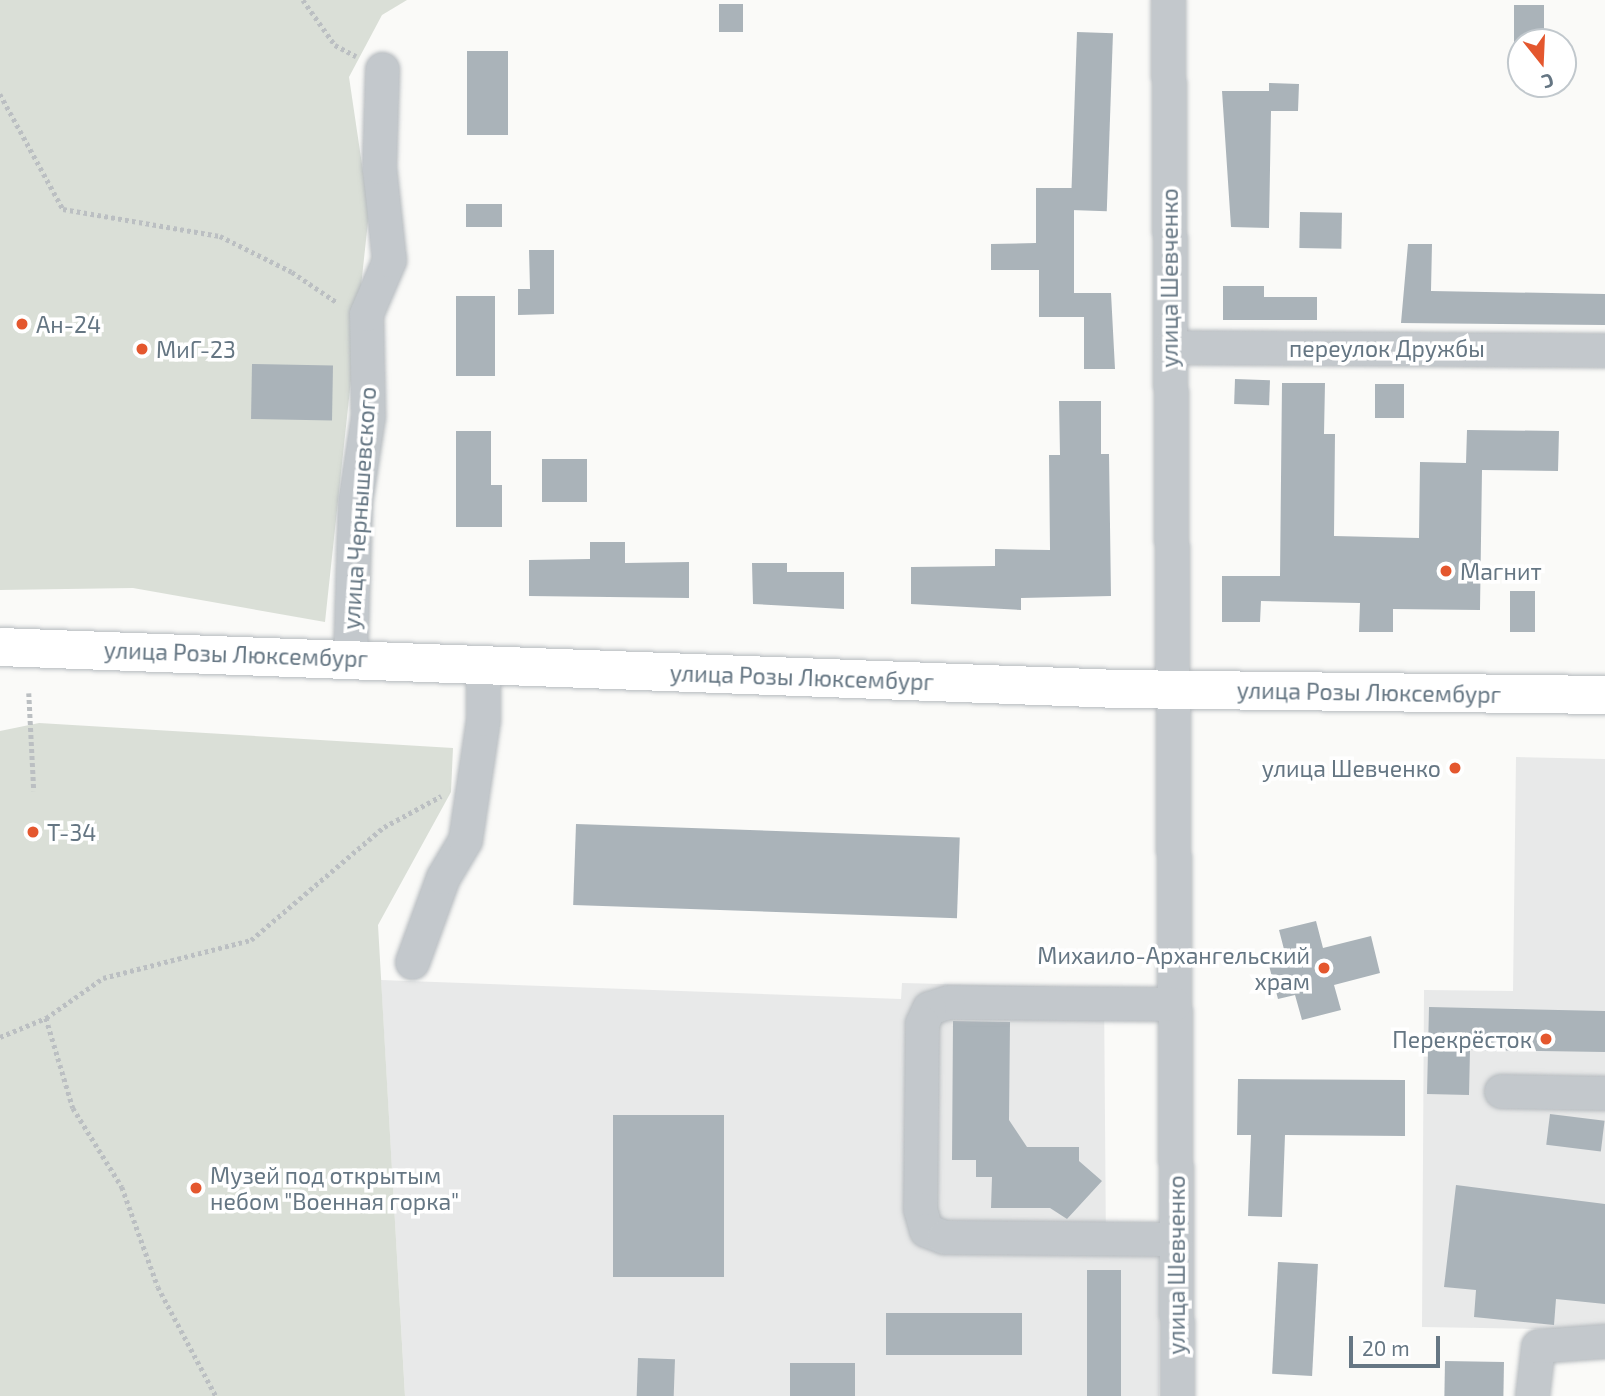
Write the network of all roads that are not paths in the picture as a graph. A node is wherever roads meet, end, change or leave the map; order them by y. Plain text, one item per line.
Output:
1 (1168, 0) edge
2 (382, 68) road end
3 (1170, 346) junction
4 (1605, 349) edge
5 (0, 647) edge
6 (350, 659) junction
7 (483, 664) junction
8 (1171, 690) junction
9 (1605, 695) edge
10 (412, 961) dead end
11 (1174, 1004) junction
12 (1501, 1091) dead end
13 (1605, 1093) edge
14 (1176, 1239) junction
15 (1605, 1341) edge
16 (1177, 1396) edge
17 (1532, 1396) edge

1 - 3 street, улица Шевченко
2 - 6 street, улица Чернышевского
3 - 4 street, переулок Дружбы
3 - 8 street, улица Шевченко
5 - 6 main road, улица Розы Люксембург
6 - 7 main road, улица Розы Люксембург
7 - 8 main road, улица Розы Люксембург
7 - 10 street
8 - 9 main road, улица Розы Люксембург
8 - 11 street, улица Шевченко
11 - 14 street, улица Шевченко
11 - 14 street
12 - 13 street
14 - 16 street, улица Шевченко
15 - 17 street

